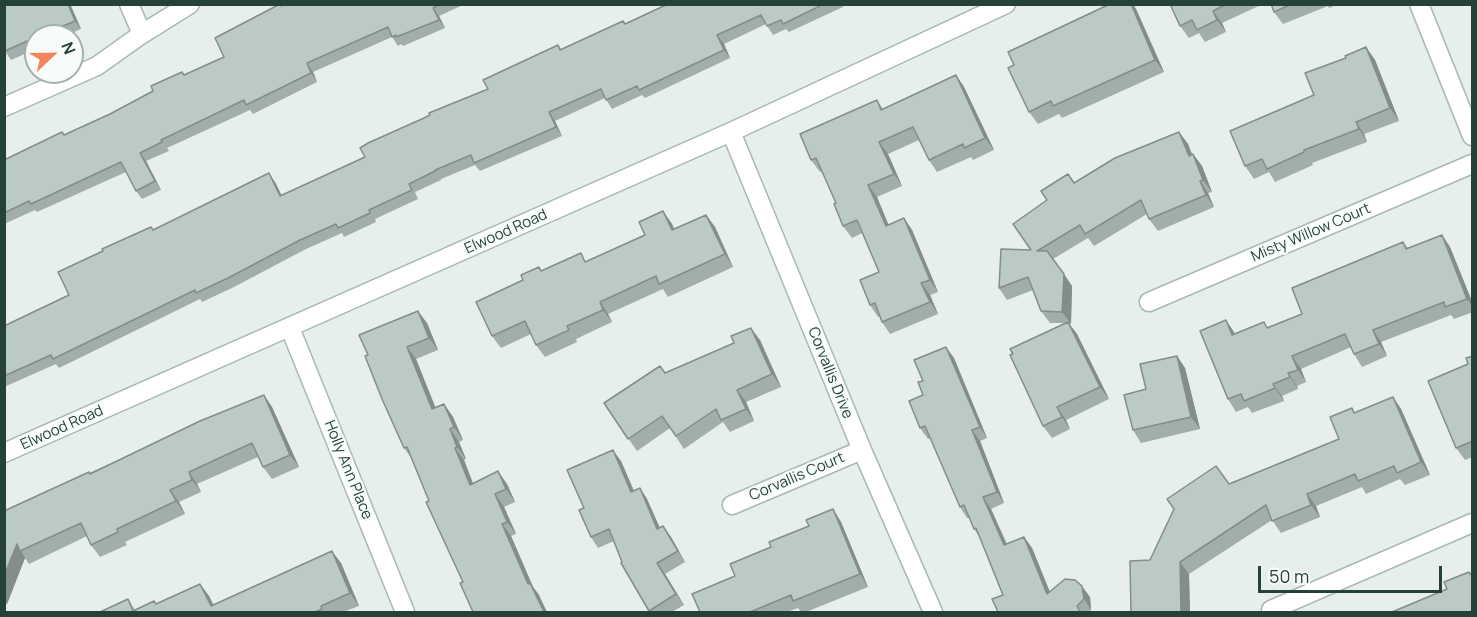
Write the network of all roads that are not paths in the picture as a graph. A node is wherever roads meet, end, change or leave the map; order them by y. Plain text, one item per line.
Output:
1 (129, 4) edge
2 (190, 4) edge
3 (1006, 4) edge
4 (1419, 4) edge
5 (142, 34) junction
6 (4, 107) edge
7 (731, 132) junction
8 (1473, 136) edge
9 (1473, 164) edge
10 (1149, 302) dead end
11 (290, 328) junction
12 (862, 450) junction
13 (4, 453) edge
14 (732, 505) dead end
15 (1473, 523) edge
16 (1271, 610) dead end
17 (405, 612) edge
18 (933, 612) edge

1 - 5 street
2 - 5 street
3 - 7 street, Elwood Road
4 - 8 street
5 - 6 street
7 - 11 street, Elwood Road
7 - 12 street, Corvallis Drive
9 - 10 street, Misty Willow Court
11 - 13 street, Elwood Road
11 - 17 street, Holly Ann Place
12 - 14 street, Corvallis Court
12 - 18 street, Corvallis Drive
15 - 16 street

